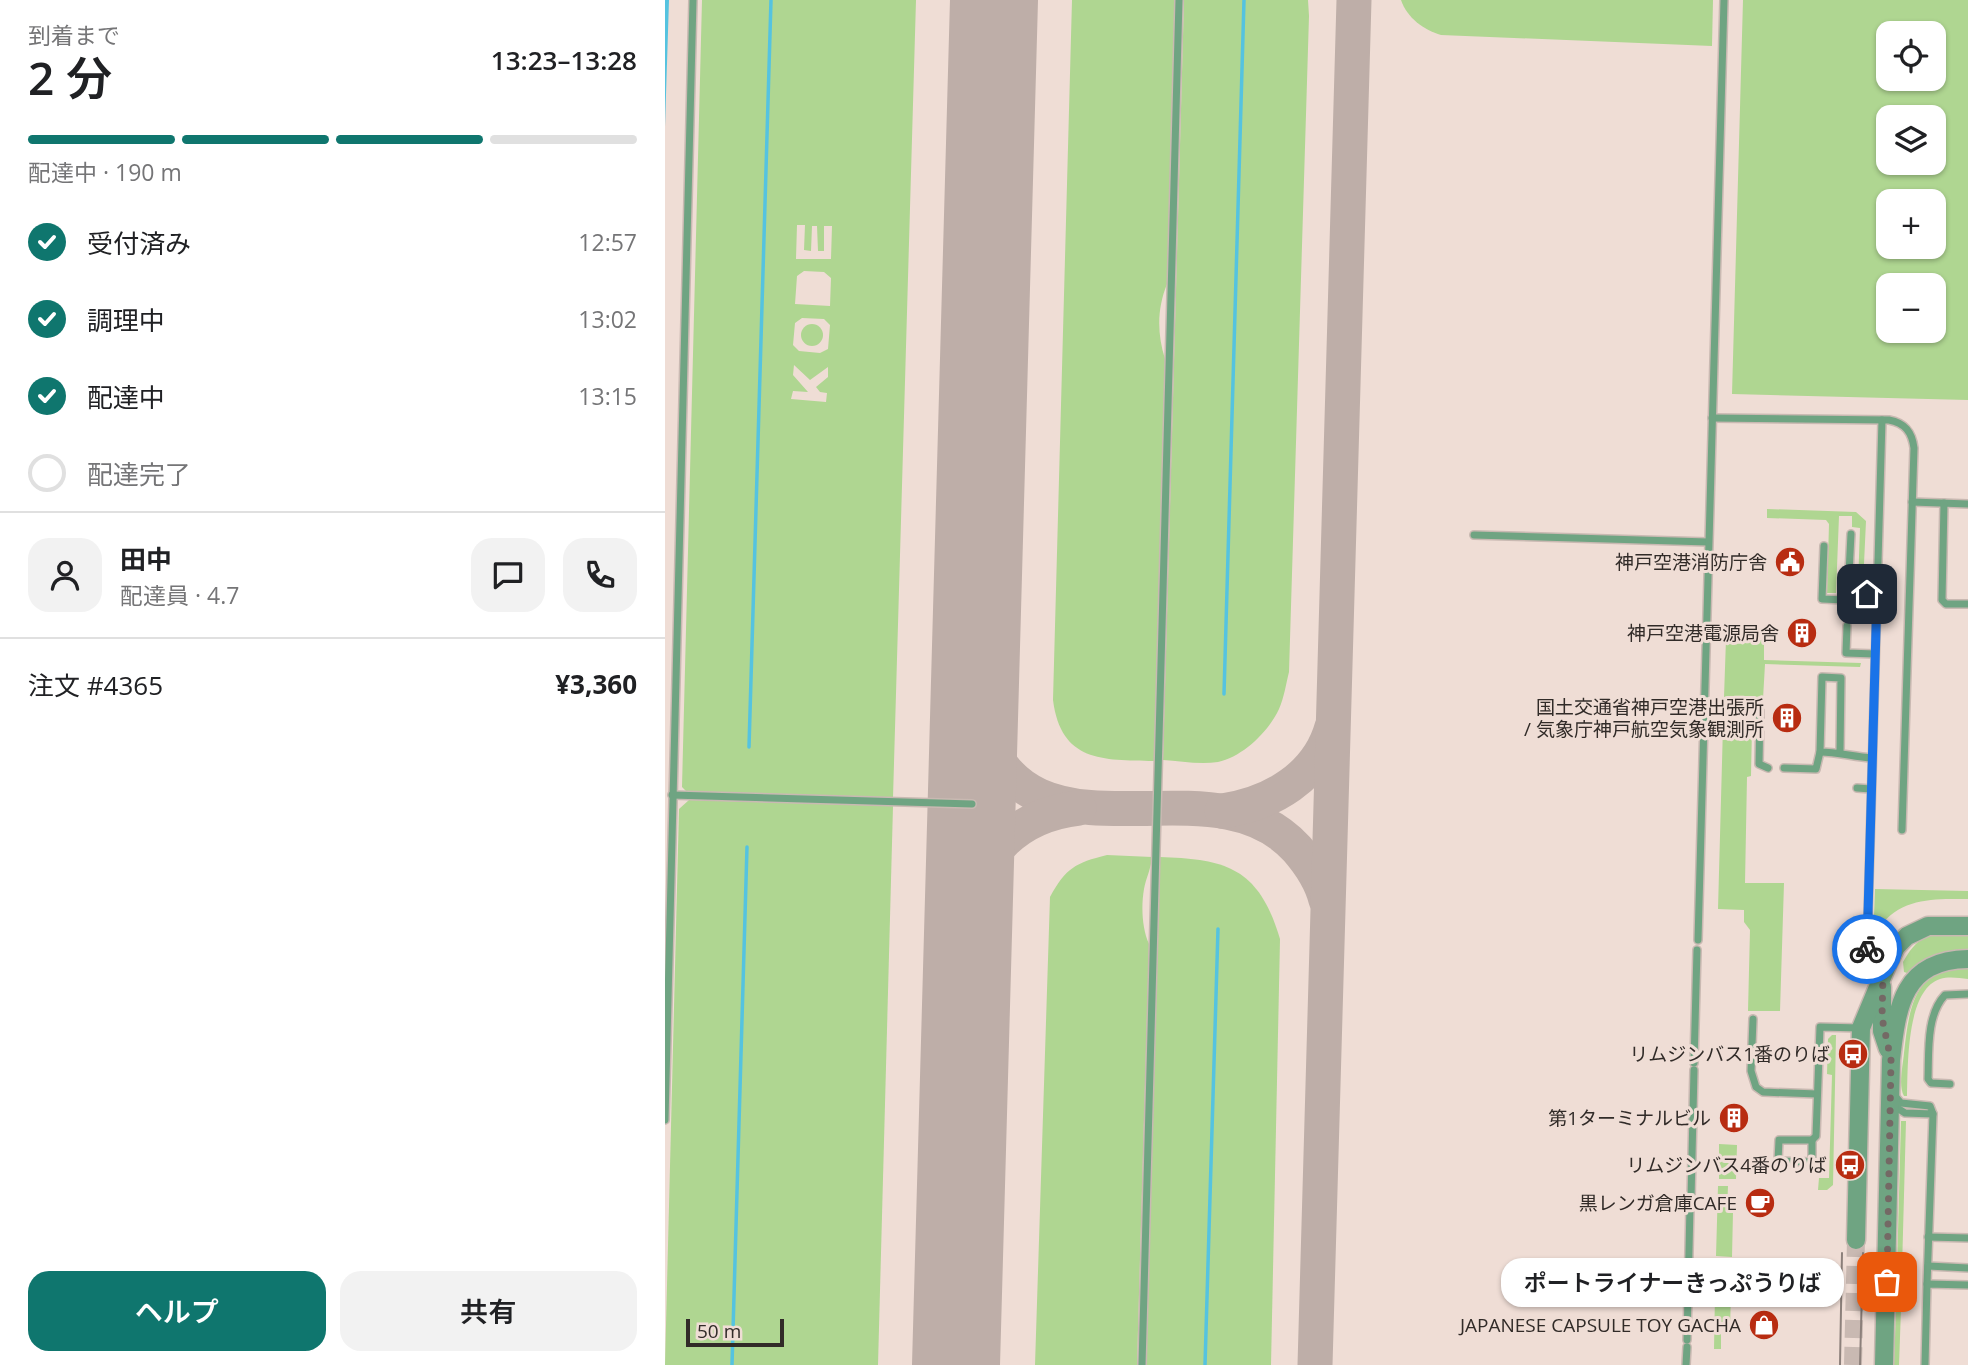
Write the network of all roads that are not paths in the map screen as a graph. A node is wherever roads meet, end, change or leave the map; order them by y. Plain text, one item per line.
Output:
1 (693, 0) edge
2 (1179, 0) edge
3 (1724, 0) edge
4 (1712, 418) junction
5 (1882, 420) junction
6 (1912, 502) junction
7 (1944, 503) junction
8 (1968, 504) edge
9 (1851, 534) dead end
10 (1474, 535) dead end
11 (1709, 542) junction
12 (1824, 546) dead end
13 (1848, 593) junction
14 (1877, 594) junction
15 (1968, 604) edge
16 (1847, 626) dead end
17 (1875, 654) junction
18 (1704, 710) junction
19 (1820, 752) junction
20 (1840, 752) junction
21 (1872, 758) junction
22 (1768, 768) dead end
23 (1784, 768) dead end
24 (1857, 788) dead end
25 (1871, 789) junction
26 (672, 795) junction
27 (972, 804) dead end
28 (1902, 830) dead end
29 (668, 861) edge
30 (1968, 926) edge
31 (1697, 940) dead end
32 (1697, 950) dead end
33 (1968, 958) edge
34 (1885, 968) junction
35 (1968, 995) edge
36 (1753, 1019) dead end
37 (1861, 1028) junction
38 (1891, 1060) junction
39 (666, 1065) edge
40 (1949, 1084) dead end
41 (1890, 1092) junction
42 (1817, 1094) junction
43 (1933, 1114) junction
44 (665, 1120) edge
45 (1812, 1140) junction
46 (1928, 1237) junction
47 (1968, 1238) edge
48 (1857, 1240) tunnel mouth
49 (1928, 1266) junction
50 (1968, 1268) edge
51 (1927, 1284) junction
52 (1968, 1286) edge
53 (1142, 1365) edge
54 (1686, 1365) edge
55 (1884, 1365) edge
56 (1925, 1365) edge

1 - 26 lane
2 - 53 lane
3 - 4 lane
4 - 5 lane
4 - 11 lane
5 - 6 lane
5 - 14 lane
6 - 7 lane
6 - 28 lane
7 - 8 lane
7 - 15 lane
9 - 13 lane
10 - 11 lane
11 - 18 lane
12 - 13 lane
13 - 14 lane
14 - 17 lane
16 - 17 lane
17 - 21 lane
18 - 22 lane
18 - 31 lane
19 - 20 lane
19 - 20 lane
19 - 23 lane
20 - 21 lane
21 - 25 lane
24 - 25 lane
25 - 34 lane
26 - 27 lane
26 - 29 lane
29 - 39 lane
30 - 34 street
32 - 54 lane
33 - 38 street
34 - 37 street
34 - 38 street
35 - 40 lane
36 - 42 lane
37 - 42 lane
37 - 48 street
38 - 41 street
39 - 44 lane
41 - 43 lane
41 - 43 lane
41 - 55 street
42 - 45 lane
43 - 46 lane
45 - 45 lane
46 - 47 lane
46 - 49 lane
49 - 50 lane
49 - 51 lane
51 - 52 lane
51 - 56 lane

